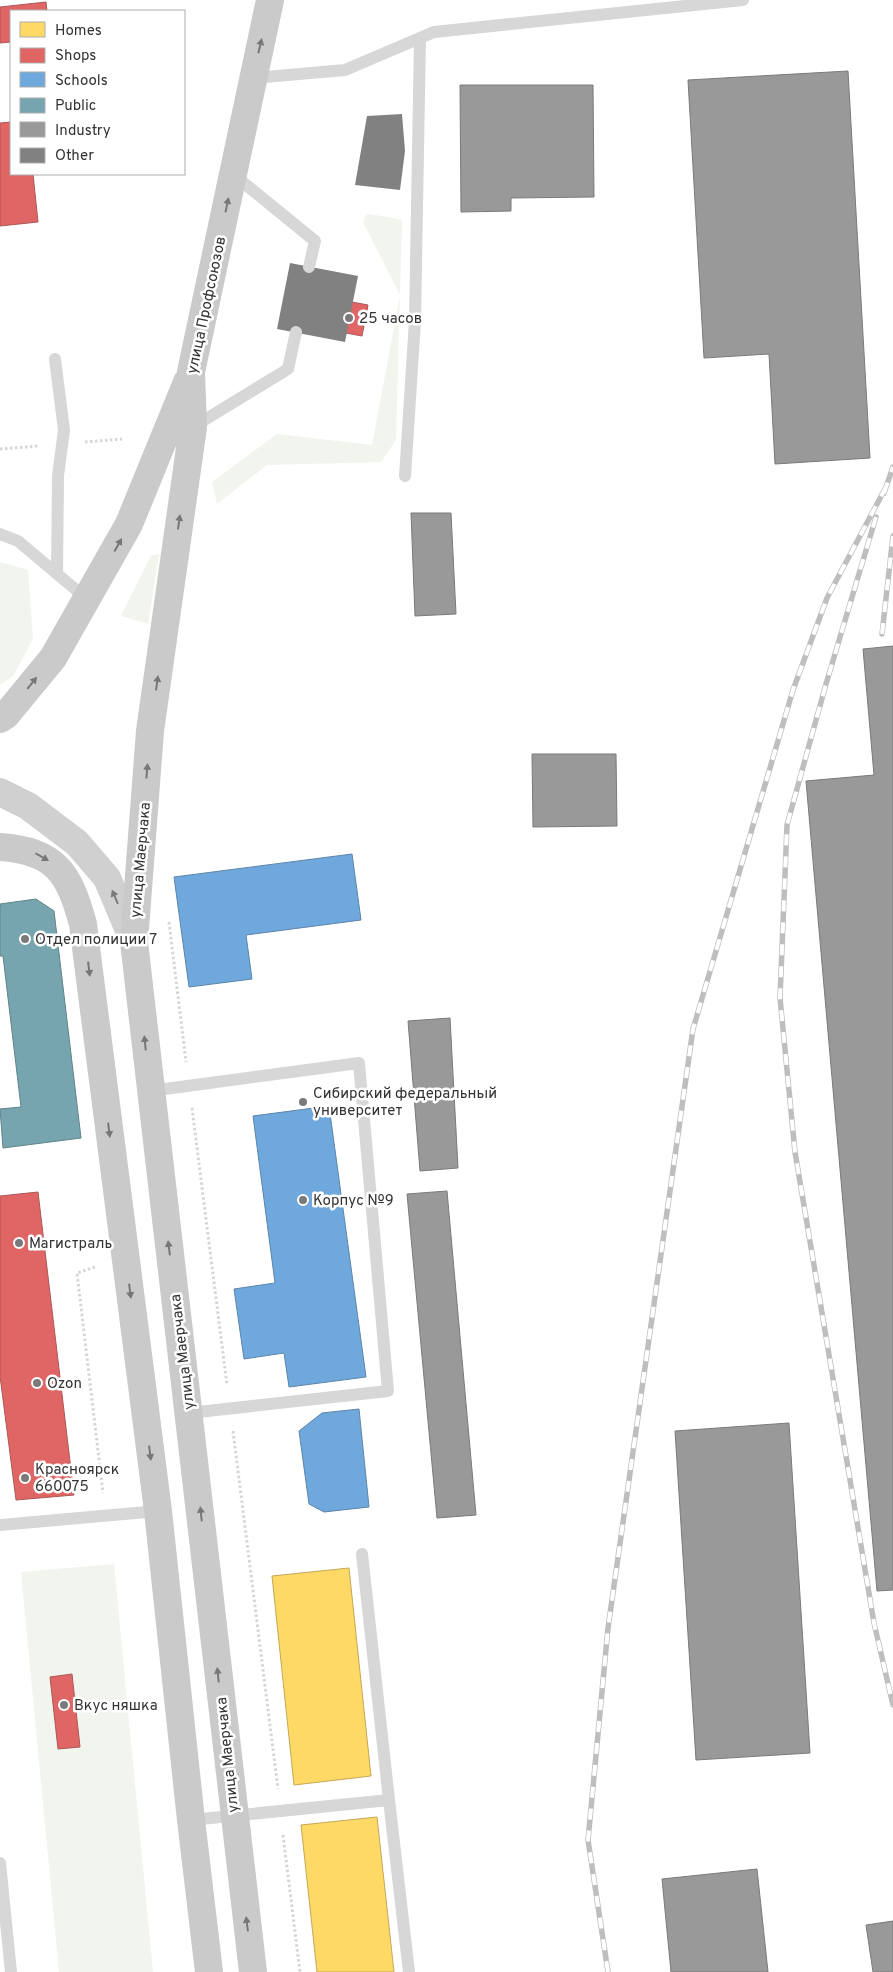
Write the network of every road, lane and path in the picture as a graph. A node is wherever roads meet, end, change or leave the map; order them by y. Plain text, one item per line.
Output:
1 (270, 0) edge
2 (743, 0) edge
3 (420, 38) junction
4 (253, 78) junction
5 (234, 175) junction
6 (309, 267) dead end
7 (296, 332) dead end
8 (55, 358) dead end
9 (191, 372) junction
10 (193, 427) junction
11 (405, 476) dead end
12 (0, 534) edge
13 (57, 574) junction
14 (87, 599) junction
15 (0, 719) edge
16 (150, 732) joint
17 (0, 792) edge
18 (0, 847) edge
19 (168, 918) dead end
20 (134, 942) junction
21 (189, 1086) junction
22 (150, 1091) junction
23 (100, 1266) dead end
24 (230, 1408) junction
25 (189, 1412) junction
26 (146, 1511) junction
27 (0, 1525) edge
28 (362, 1554) dead end
29 (389, 1800) junction
30 (280, 1812) junction
31 (234, 1817) junction
32 (190, 1820) junction
33 (0, 1863) edge
34 (11, 1972) edge
35 (209, 1972) edge
36 (253, 1972) edge
37 (300, 1972) edge
38 (409, 1972) edge

4 -> 1 main road, улица Профсоюзов
2 - 3 lane
3 - 4 lane
3 - 11 lane
4 - 5 main road, улица Профсоюзов
5 - 6 lane
9 -> 5 main road, улица Профсоюзов
7 - 10 lane
8 - 13 lane
9 - 10 main road, улица Профсоюзов
14 -> 9 main road
16 -> 10 main road, улица Профсоюзов
12 - 13 lane
13 - 14 lane
15 -> 14 main road
20 -> 16 main road, улица Маерчака
20 -> 17 main road
18 -> 26 main road
19 - 21 path
22 -> 20 main road, улица Маерчака
21 - 22 lane
21 - 24 path
21 - 24 lane
25 -> 22 main road, улица Маерчака
23 - 26 path
24 - 25 lane
24 - 30 path
31 -> 25 main road, улица Маерчака
26 - 27 lane
26 - 32 main road
28 - 29 lane
29 - 30 lane
29 - 38 lane
30 - 31 lane
30 - 37 path
31 - 32 lane
36 -> 31 main road, улица Маерчака
32 - 35 main road
33 - 34 lane

